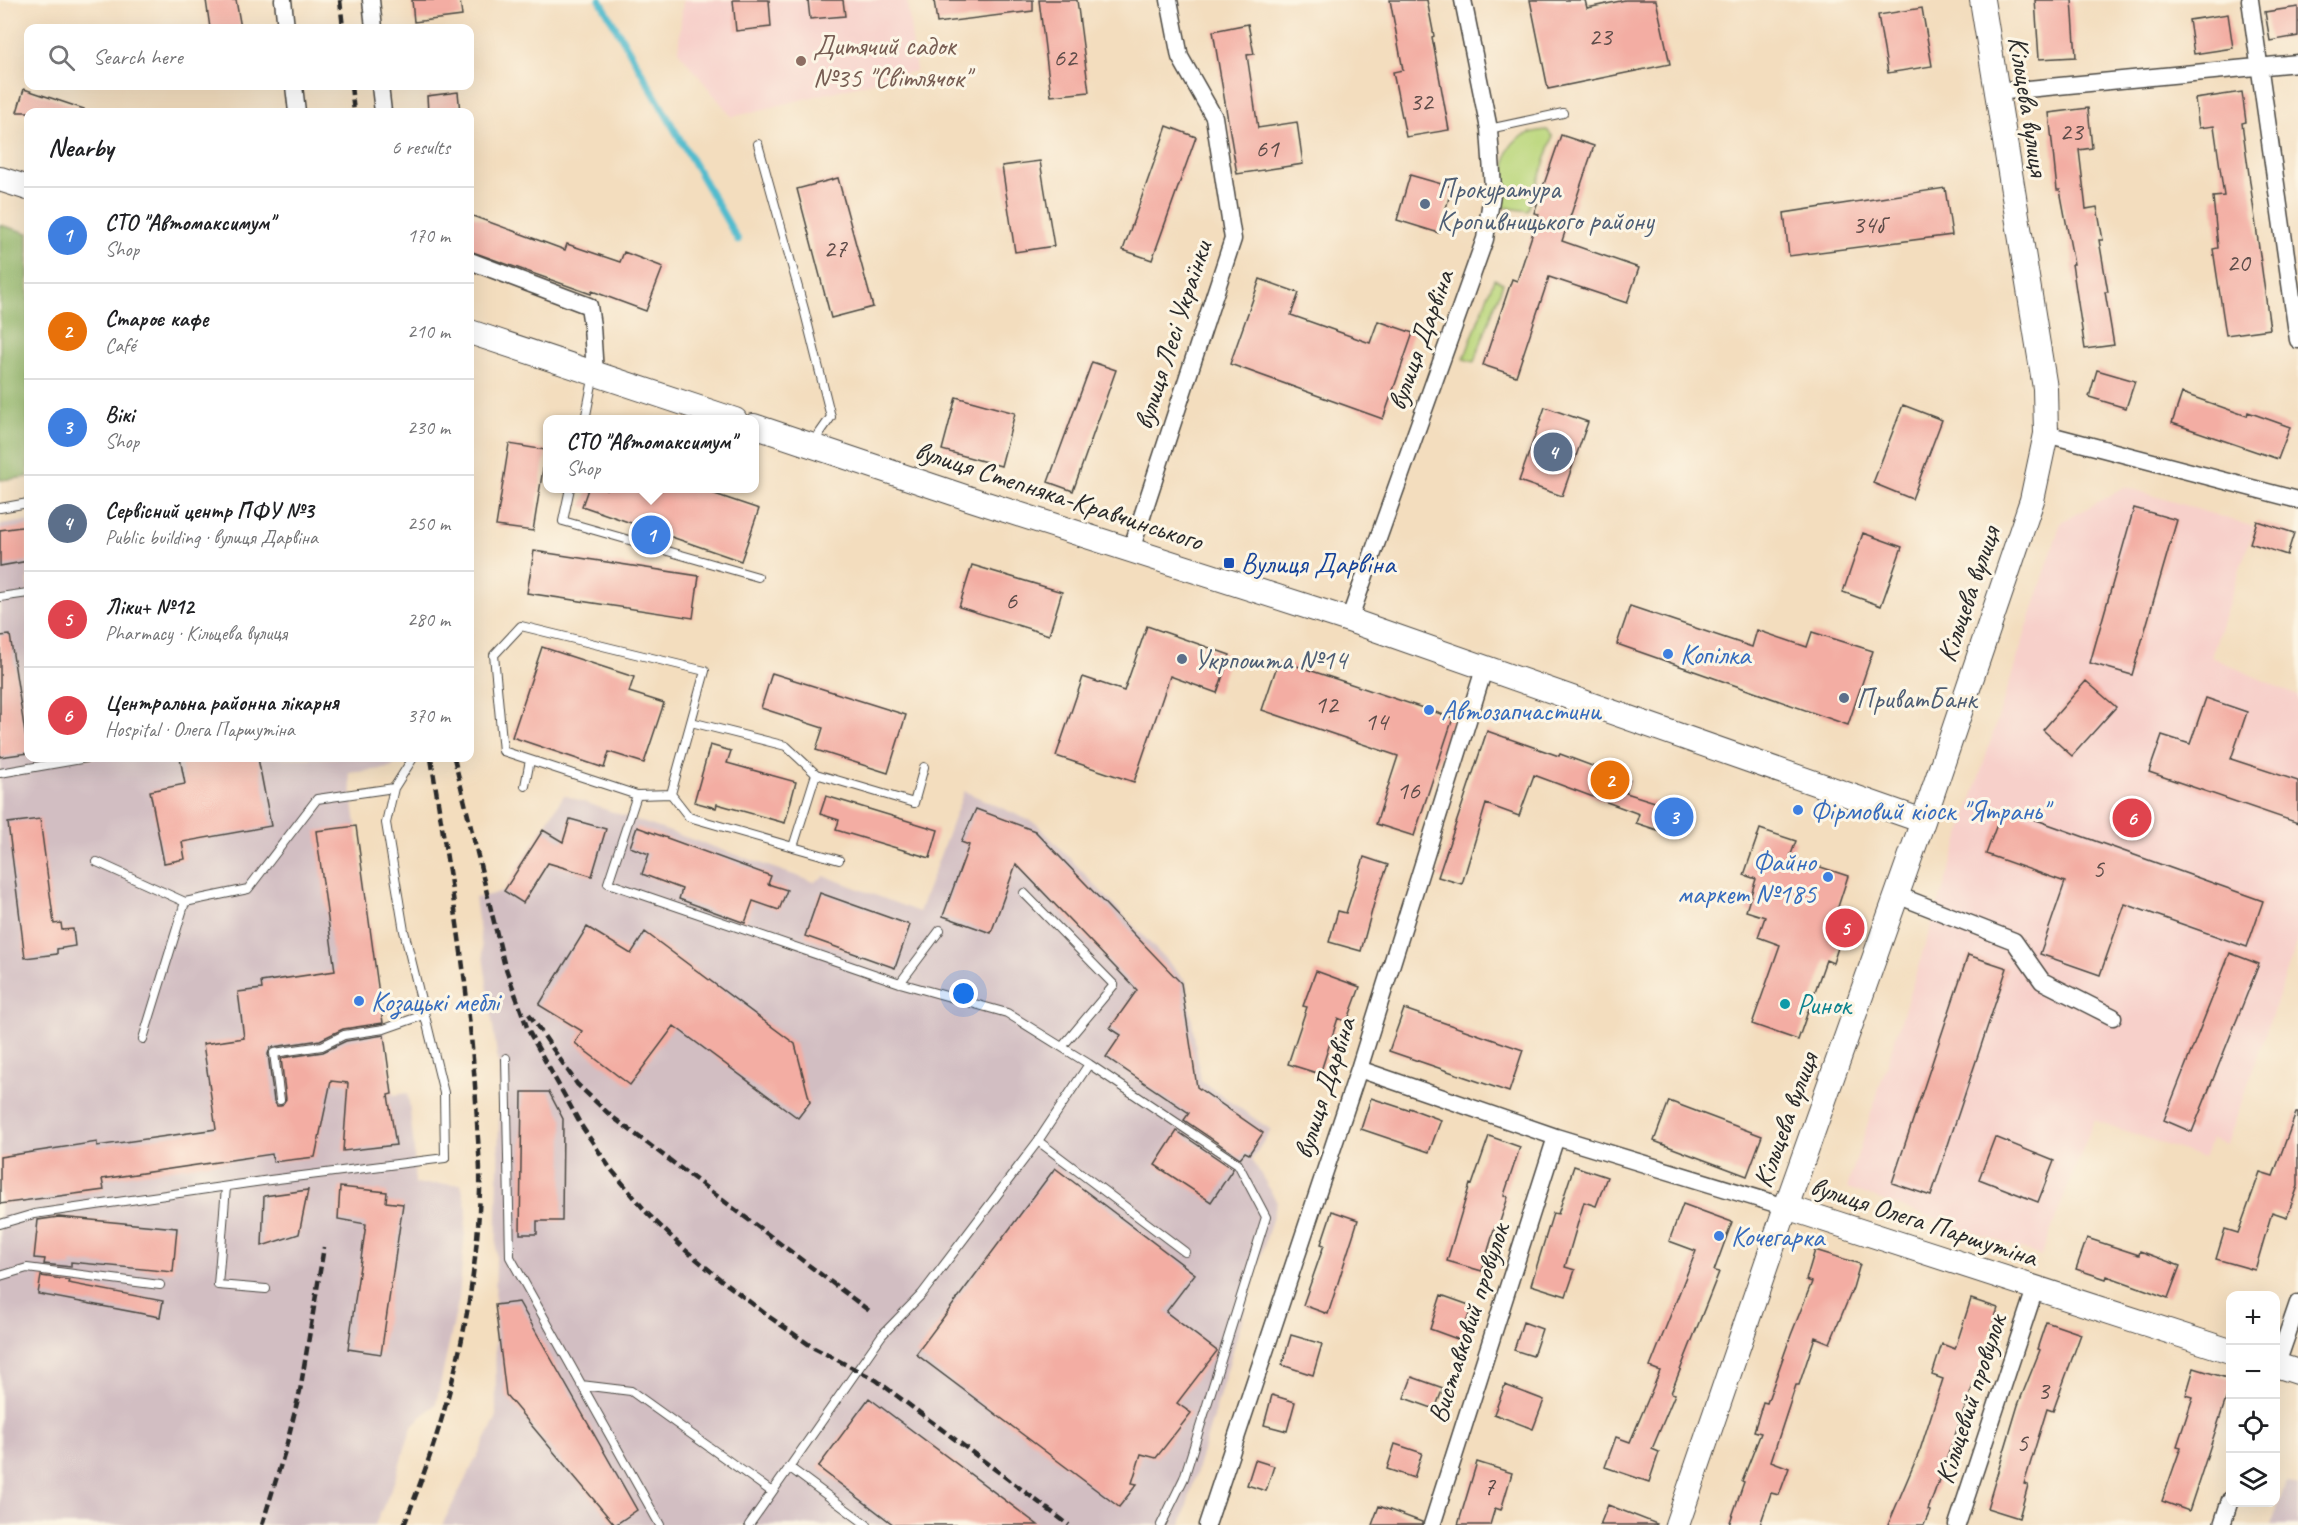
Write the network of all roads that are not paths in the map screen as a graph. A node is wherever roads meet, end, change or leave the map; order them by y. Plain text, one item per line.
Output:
1 (283, 0) edge
2 (371, 0) edge
3 (1169, 0) edge
4 (1463, 0) edge
5 (1982, 0) edge
6 (2250, 0) edge
7 (286, 24) edge
8 (374, 24) edge
9 (2298, 63) edge
10 (2258, 67) junction
11 (294, 90) edge
12 (380, 90) edge
13 (1996, 92) junction
14 (297, 108) edge
15 (383, 108) edge
16 (1563, 113) dead end
17 (1489, 129) junction
18 (758, 144) dead end
19 (0, 179) edge
20 (24, 187) edge
21 (474, 263) edge
22 (474, 333) edge
23 (2298, 340) edge
24 (594, 374) junction
25 (586, 415) edge
26 (720, 415) edge
27 (759, 428) edge
28 (2046, 434) junction
29 (811, 444) junction
30 (569, 493) edge
31 (2298, 500) edge
32 (24, 504) edge
33 (0, 507) edge
34 (1131, 550) junction
35 (758, 577) dead end
36 (24, 594) edge
37 (0, 597) edge
38 (1349, 620) junction
39 (1485, 666) junction
40 (691, 722) junction
41 (530, 760) junction
42 (48, 762) edge
43 (410, 762) edge
44 (924, 767) dead end
45 (0, 773) edge
46 (816, 774) junction
47 (525, 786) dead end
48 (394, 788) junction
49 (671, 794) junction
50 (638, 795) junction
51 (1923, 821) junction
52 (793, 847) junction
53 (839, 860) dead end
54 (97, 862) dead end
55 (1024, 893) dead end
56 (1897, 895) junction
57 (185, 902) junction
58 (940, 930) dead end
59 (900, 983) junction
60 (424, 1015) junction
61 (2113, 1017) dead end
62 (142, 1039) dead end
63 (1062, 1047) junction
64 (506, 1059) dead end
65 (1089, 1064) junction
66 (1359, 1069) junction
67 (280, 1100) dead end
68 (1556, 1137) junction
69 (1038, 1141) junction
70 (226, 1187) junction
71 (1786, 1207) junction
72 (0, 1224) edge
73 (1185, 1252) dead end
74 (0, 1276) edge
75 (160, 1285) dead end
76 (266, 1289) dead end
77 (2035, 1289) junction
78 (2298, 1303) edge
79 (2226, 1350) edge
80 (2280, 1355) edge
81 (2280, 1367) edge
82 (2298, 1372) edge
83 (581, 1385) junction
84 (789, 1467) junction
85 (772, 1492) junction
86 (2228, 1507) edge
87 (660, 1525) edge
88 (749, 1525) edge
89 (867, 1525) edge
90 (1161, 1525) edge
91 (1207, 1525) edge
92 (1432, 1525) edge
93 (1677, 1525) edge
94 (1957, 1525) edge
95 (2222, 1525) edge

1 - 7 street
2 - 8 street
3 - 34 street, вулиця Лесі Українки
4 - 17 street, вулиця Дарвіна
5 - 13 main road, Кільцева вулиця
6 - 10 street
9 - 10 street
10 - 13 street
10 - 23 street
11 - 14 street
12 - 15 street
13 - 28 main road, Кільцева вулиця
16 - 17 lane
17 - 38 street, вулиця Дарвіна
18 - 29 lane
19 - 20 main road
21 - 24 street
22 - 24 main road
24 - 25 lane
24 - 26 main road
27 - 29 main road, вулиця Степняка-Кравчинського
28 - 31 street
28 - 51 main road, Кільцева вулиця
29 - 34 main road, вулиця Степняка-Кравчинського
30 - 35 lane
32 - 33 lane
34 - 38 main road, вулиця Степняка-Кравчинського
36 - 37 lane
38 - 39 main road, вулиця Степняка-Кравчинського
39 - 51 main road, вулиця Степняка-Кравчинського
39 - 66 street, вулиця Дарвіна
40 - 41 lane
40 - 46 lane
40 - 49 lane
41 - 47 lane
41 - 50 lane
42 - 45 lane
43 - 48 lane
44 - 46 lane
46 - 52 lane
48 - 57 lane
48 - 60 lane
49 - 50 lane
49 - 52 lane
50 - 59 lane
51 - 56 main road, Кільцева вулиця
52 - 53 lane
54 - 57 lane
55 - 63 lane
56 - 61 street
56 - 71 main road, Кільцева вулиця
57 - 62 lane
58 - 59 lane
59 - 63 lane
60 - 67 lane
60 - 70 lane
63 - 65 lane
64 - 83 lane
65 - 69 lane
65 - 90 lane
66 - 68 street, вулиця Олега Паршутіна
66 - 91 street, вулиця Дарвіна
68 - 71 street, вулиця Олега Паршутіна
68 - 92 street, Виставковий провулок
69 - 73 lane
69 - 84 lane
70 - 72 lane
70 - 76 lane
71 - 77 main road, вулиця Олега Паршутіна
71 - 93 main road, Кільцева вулиця
74 - 75 lane
77 - 79 main road, вулиця Олега Паршутіна
77 - 94 street, Кільцевий провулок
78 - 80 street
81 - 82 main road
83 - 85 lane
83 - 87 lane
84 - 85 lane
84 - 89 lane
85 - 88 lane
86 - 95 street

